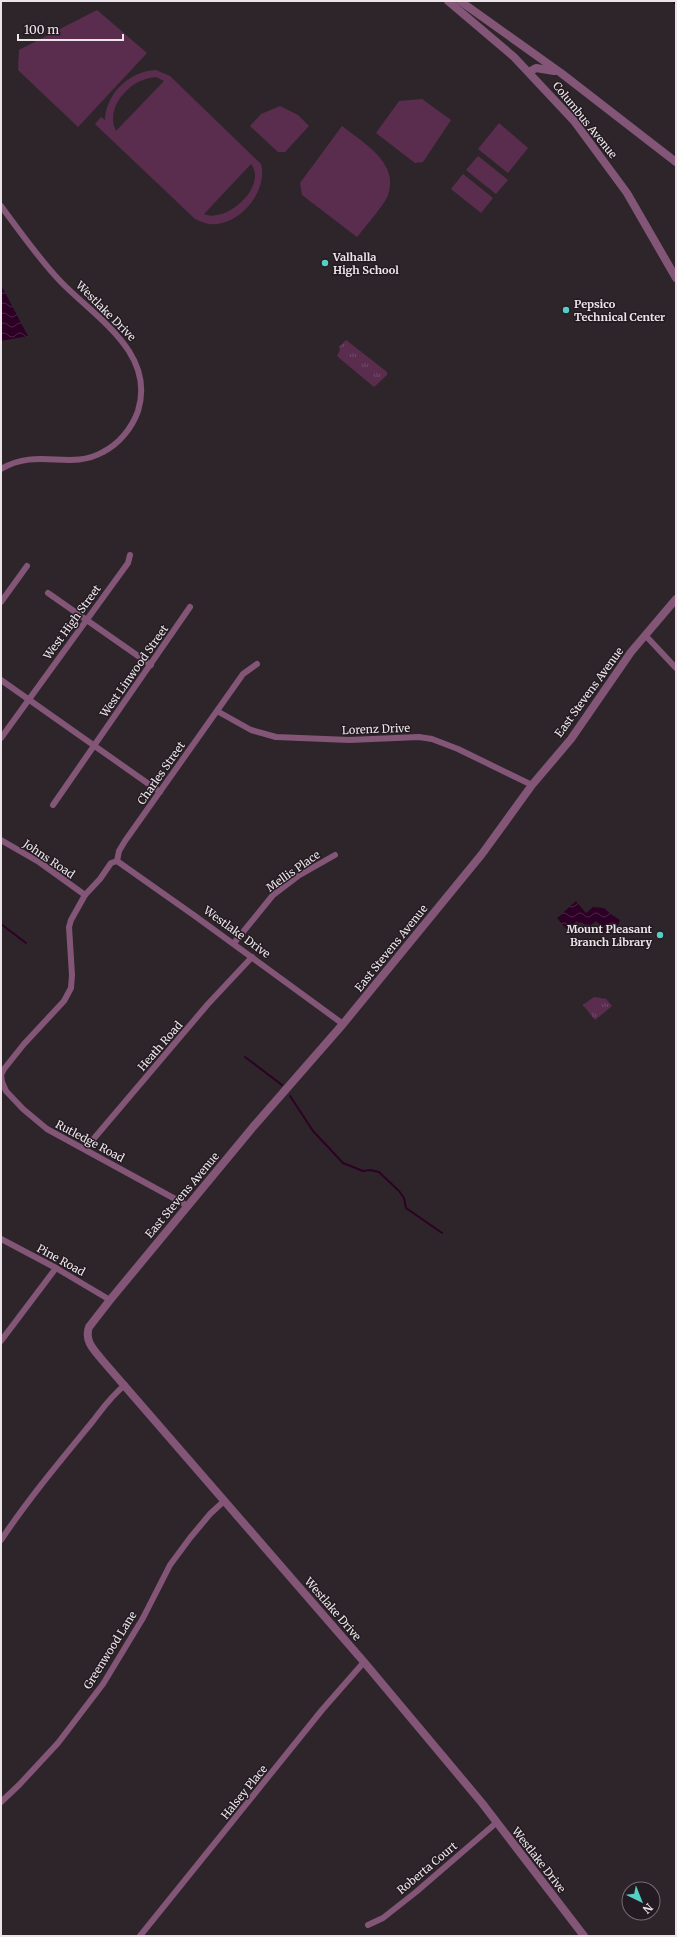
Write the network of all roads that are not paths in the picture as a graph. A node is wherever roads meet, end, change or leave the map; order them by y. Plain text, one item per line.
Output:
1 (448, 1) edge
2 (460, 1) edge
3 (529, 72) junction
4 (561, 73) junction
5 (676, 162) edge
6 (1, 206) edge
7 (676, 277) edge
8 (1, 469) edge
9 (130, 555) dead end
10 (27, 566) dead end
11 (48, 592) dead end
12 (676, 599) edge
13 (1, 602) edge
14 (190, 607) dead end
15 (86, 619) junction
16 (645, 635) junction
17 (257, 664) dead end
18 (151, 665) junction
19 (676, 668) edge
20 (1, 680) edge
21 (29, 700) junction
22 (217, 711) junction
23 (1, 738) edge
24 (94, 746) junction
25 (532, 785) junction
26 (160, 792) junction
27 (53, 805) dead end
28 (1, 840) edge
29 (335, 854) dead end
30 (117, 861) junction
31 (85, 895) junction
32 (234, 943) junction
33 (252, 957) junction
34 (343, 1024) junction
35 (1, 1075) edge
36 (85, 1149) junction
37 (188, 1206) junction
38 (1, 1240) edge
39 (56, 1268) junction
40 (110, 1300) junction
41 (1, 1341) edge
42 (125, 1386) junction
43 (224, 1501) junction
44 (1, 1540) edge
45 (364, 1662) junction
46 (1, 1802) edge
47 (496, 1823) junction
48 (368, 1925) dead end
49 (140, 1936) edge
50 (584, 1936) edge

1 - 3 street, Columbus Avenue
2 - 4 street, Columbus Avenue
3 - 4 street
3 - 7 street, Columbus Avenue
4 - 5 street, Columbus Avenue
6 - 8 street, Westlake Drive
9 - 15 street, West High Street
10 - 13 street
11 - 15 street
12 - 16 street, East Stevens Avenue
14 - 18 street, West Linwood Street
15 - 18 street
15 - 21 street, West High Street
16 - 19 street
16 - 25 street, East Stevens Avenue
17 - 22 street, Charles Street
18 - 24 street, West Linwood Street
20 - 21 street
21 - 23 street, West High Street
21 - 24 street
22 - 25 street, Lorenz Drive
22 - 26 street, Charles Street
24 - 26 street
24 - 27 street, West Linwood Street
25 - 34 street, East Stevens Avenue
26 - 30 street, Charles Street
28 - 31 street, Johns Road
29 - 32 street, Mellis Place
30 - 31 street, Charles Street
30 - 32 street, Westlake Drive
31 - 35 street, Charles Street
32 - 33 street, Westlake Drive
33 - 34 street, Westlake Drive
33 - 36 street, Heath Road
34 - 37 street, East Stevens Avenue
35 - 36 street, Rutledge Road
36 - 37 street, Rutledge Road
37 - 40 street, East Stevens Avenue
38 - 39 street, Pine Road
39 - 40 street, Pine Road
39 - 41 street
40 - 42 street, Westlake Drive
42 - 43 street, Westlake Drive
42 - 44 street
43 - 45 street, Westlake Drive
43 - 46 street, Greenwood Lane
45 - 47 street, Westlake Drive
45 - 49 street, Halsey Place
47 - 48 street, Roberta Court
47 - 50 street, Westlake Drive

